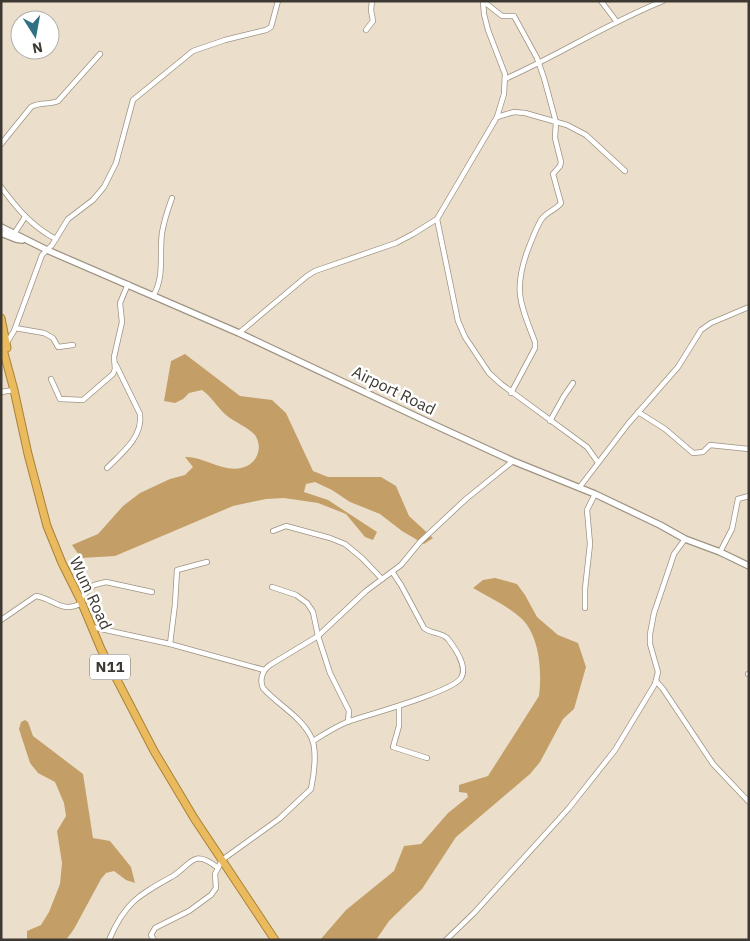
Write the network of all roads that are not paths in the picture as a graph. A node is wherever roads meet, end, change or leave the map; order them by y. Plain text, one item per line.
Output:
1 (278, 1) edge
2 (372, 1) edge
3 (601, 1) edge
4 (663, 1) edge
5 (616, 22) junction
6 (366, 30) dead end
7 (100, 54) dead end
8 (539, 64) junction
9 (505, 79) junction
10 (497, 117) junction
11 (556, 122) junction
12 (1, 144) edge
13 (625, 171) dead end
14 (1, 187) edge
15 (172, 198) dead end
16 (25, 217) junction
17 (437, 219) junction
18 (1, 227) edge
19 (1, 233) edge
20 (14, 234) junction
21 (56, 238) junction
22 (26, 240) junction
23 (47, 250) junction
24 (128, 284) junction
25 (153, 296) junction
26 (749, 307) edge
27 (1, 318) edge
28 (14, 330) junction
29 (4, 332) junction
30 (239, 333) junction
31 (4, 343) edge
32 (73, 345) dead end
33 (114, 360) junction
34 (51, 379) dead end
35 (573, 383) dead end
36 (14, 390) junction
37 (1, 392) edge
38 (511, 393) junction
39 (638, 412) junction
40 (550, 421) junction
41 (749, 449) edge
42 (514, 461) junction
43 (597, 462) junction
44 (107, 468) dead end
45 (578, 488) junction
46 (595, 494) junction
47 (749, 496) edge
48 (273, 531) dead end
49 (685, 539) junction
50 (720, 552) junction
51 (207, 562) dead end
52 (749, 566) edge
53 (393, 572) junction
54 (382, 579) junction
55 (272, 587) dead end
56 (152, 592) dead end
57 (81, 601) junction
58 (585, 608) dead end
59 (1, 620) edge
60 (92, 627) junction
61 (318, 636) junction
62 (170, 644) junction
63 (264, 670) junction
64 (656, 681) junction
65 (399, 706) junction
66 (348, 722) junction
67 (313, 741) junction
68 (427, 758) dead end
69 (749, 802) edge
70 (222, 860) junction
71 (218, 868) junction
72 (109, 940) edge
73 (154, 940) edge
74 (275, 940) edge
75 (446, 940) edge

1 - 21 street
2 - 6 street
3 - 5 street
4 - 5 street
5 - 8 street
7 - 12 street
8 - 9 street
8 - 9 street
8 - 11 street
9 - 10 street
10 - 11 street
10 - 17 street
11 - 13 street
11 - 38 street
14 - 16 street
15 - 25 street
16 - 20 street
16 - 21 street
17 - 30 street
17 - 38 street
18 - 20 main road, Airport Road
19 - 22 main road, Airport Road
20 - 22 main road, Airport Road
21 - 23 street
22 - 23 main road, Airport Road
23 - 24 main road, Airport Road
23 - 28 street
24 - 25 main road, Airport Road
24 - 33 street
25 - 30 main road, Airport Road
26 - 39 street
27 - 29 highway, Wum Road / N11
28 - 29 street
28 - 31 street
28 - 32 street
29 - 31 highway, Wum Road / N11
30 - 42 main road, Airport Road
31 - 36 highway, Wum Road / N11
33 - 34 street
33 - 44 street
35 - 40 street
36 - 37 street
36 - 57 highway, Wum Road / N11
38 - 40 street
39 - 41 street
39 - 43 street
40 - 43 street
42 - 45 main road, Airport Road
42 - 53 street
43 - 45 street
45 - 46 main road, Airport Road
46 - 49 main road, Airport Road
46 - 58 street
47 - 50 street
48 - 54 street
49 - 50 main road, Airport Road
49 - 64 street
50 - 52 main road, Airport Road
51 - 62 street
53 - 54 street
53 - 65 street
54 - 61 street
55 - 61 street
56 - 57 street
57 - 59 street
57 - 60 highway, Wum Road / N11
60 - 62 street
60 - 70 highway, Wum Road / N11
61 - 63 street
61 - 66 street
62 - 63 street
63 - 67 street
64 - 69 street
64 - 75 street
65 - 66 street
65 - 68 street
66 - 67 street
67 - 70 street
70 - 71 street
70 - 74 highway, Wum Road / N11
71 - 72 street
71 - 73 street

